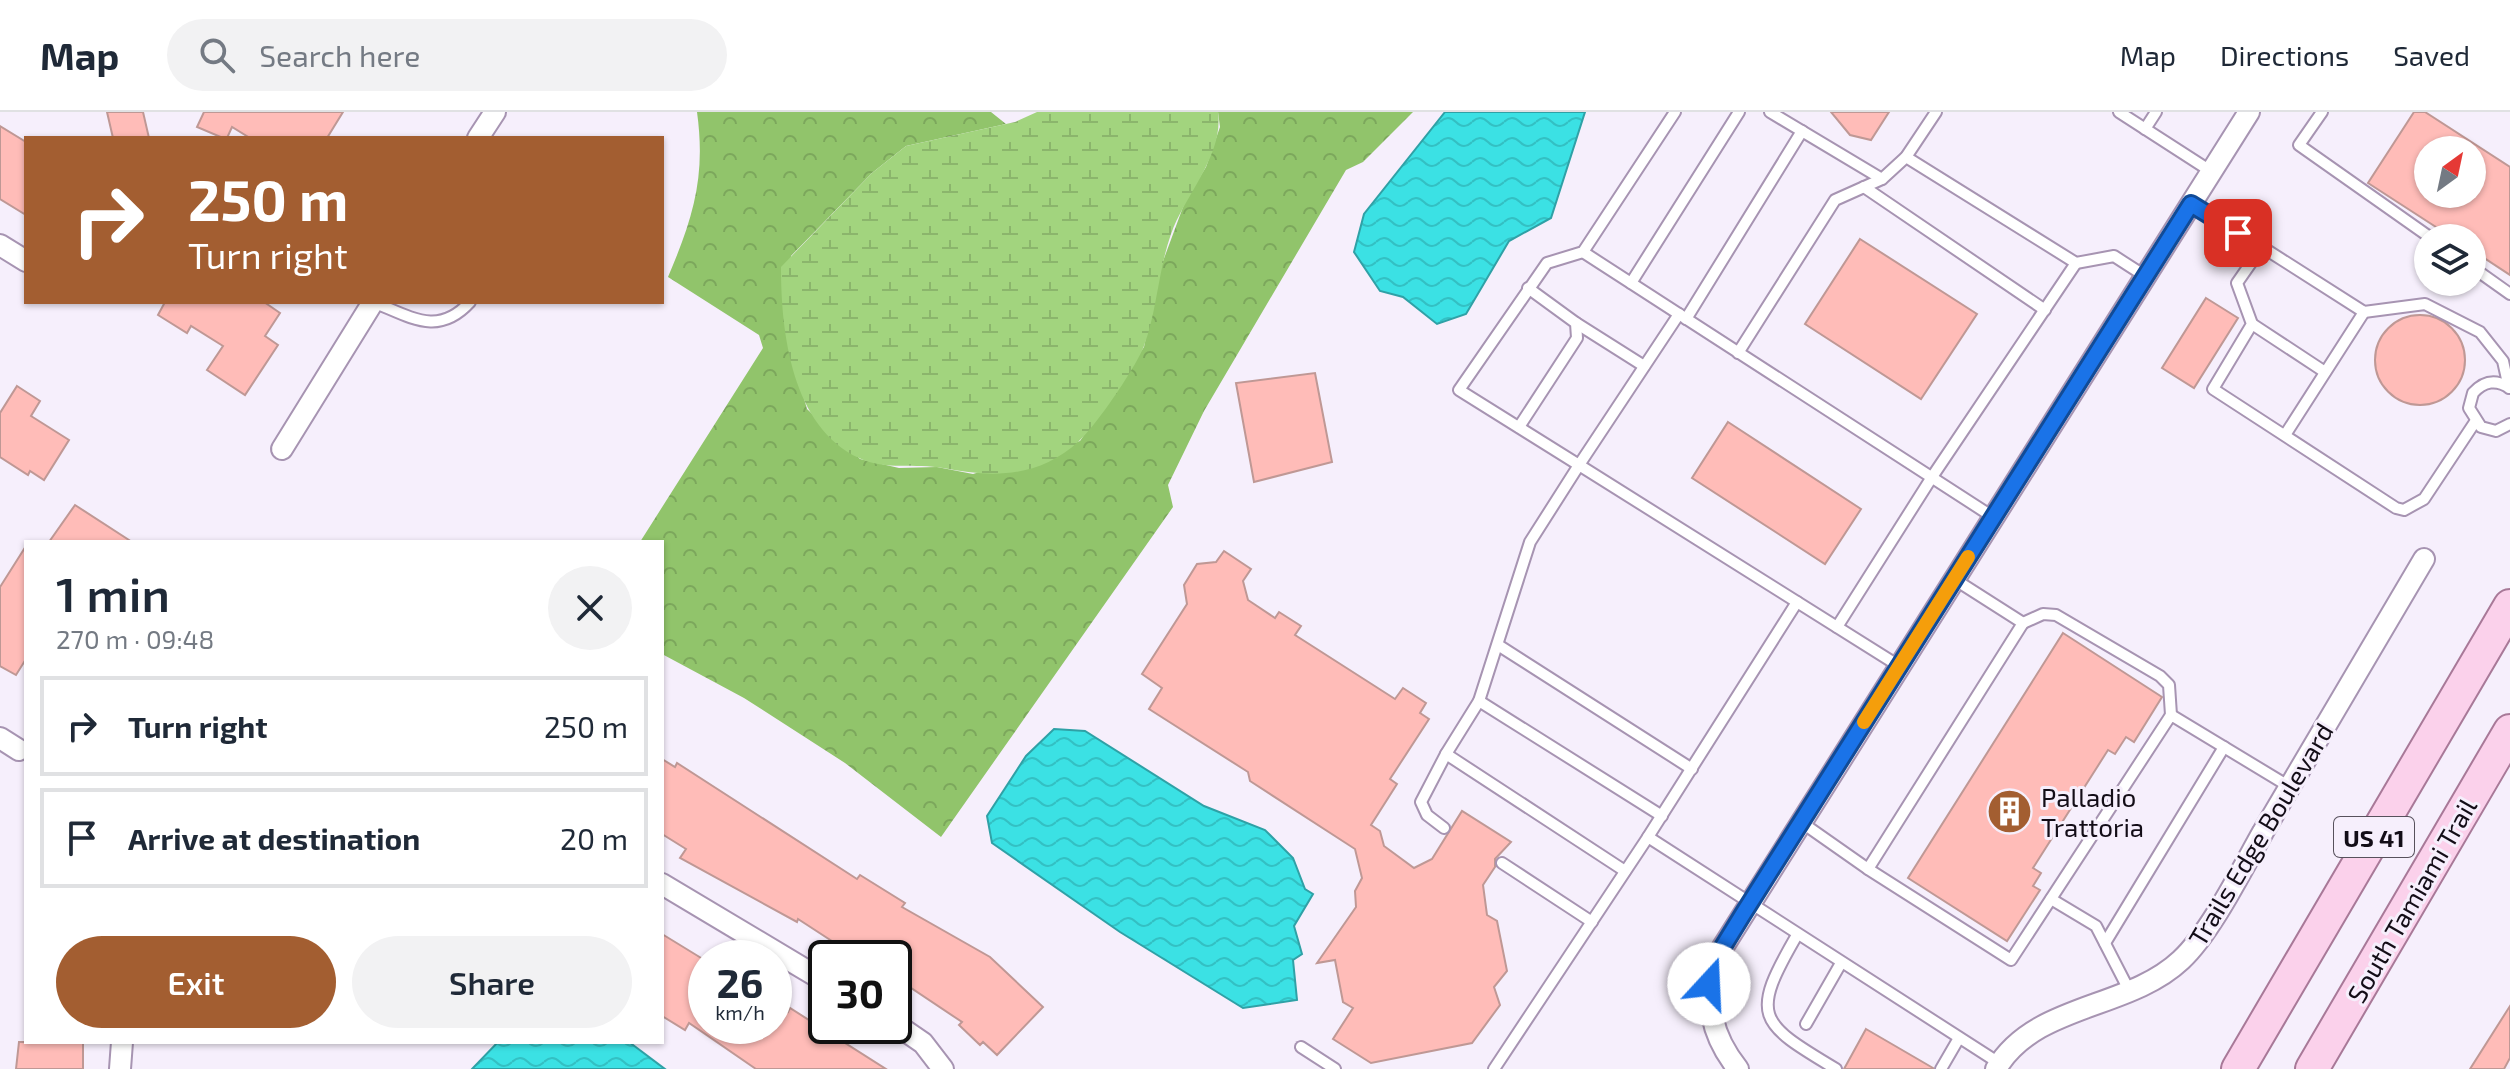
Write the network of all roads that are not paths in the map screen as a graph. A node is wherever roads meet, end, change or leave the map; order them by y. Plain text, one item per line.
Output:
1 (495, 112) edge
2 (1675, 112) edge
3 (1739, 112) edge
4 (1770, 112) edge
5 (1936, 112) edge
6 (2119, 112) edge
7 (2156, 112) edge
8 (2249, 112) edge
9 (2322, 112) edge
10 (2145, 129) junction
11 (1802, 131) junction
12 (479, 136) edge
13 (1906, 157) junction
14 (2212, 172) junction
15 (1882, 179) junction
16 (1864, 187) junction
17 (2191, 204) junction
18 (2414, 226) edge
19 (0, 245) edge
20 (2262, 247) junction
21 (1583, 252) junction
22 (24, 260) edge
23 (2076, 263) junction
24 (2145, 276) junction
25 (2486, 277) edge
26 (1631, 283) junction
27 (1528, 288) junction
28 (2510, 294) edge
29 (372, 304) edge
30 (378, 304) edge
31 (468, 304) edge
32 (2045, 310) junction
33 (2364, 312) junction
34 (1682, 317) junction
35 (1576, 323) junction
36 (2252, 324) junction
37 (1738, 353) junction
38 (1644, 366) junction
39 (2325, 372) junction
40 (2510, 388) edge
41 (2475, 422) junction
42 (2510, 424) edge
43 (1519, 427) junction
44 (2285, 435) junction
45 (282, 449) dead end
46 (1579, 465) junction
47 (1932, 477) junction
48 (1993, 517) junction
49 (2424, 559) dead end
50 (1954, 579) junction
51 (1797, 602) junction
52 (2510, 606) edge
53 (2023, 623) junction
54 (1837, 627) junction
55 (1498, 645) junction
56 (1899, 666) junction
57 (1479, 701) junction
58 (2171, 715) junction
59 (2510, 731) edge
60 (0, 738) edge
61 (2224, 747) junction
62 (19, 750) dead end
63 (1446, 754) junction
64 (1692, 769) junction
65 (2290, 787) junction
66 (1662, 816) junction
67 (1801, 822) junction
68 (1444, 828) dead end
69 (1648, 837) junction
70 (1502, 863) dead end
71 (1868, 869) junction
72 (1625, 871) junction
73 (664, 885) edge
74 (2051, 899) junction
75 (1749, 903) junction
76 (1592, 922) junction
77 (1797, 935) junction
78 (2105, 943) junction
79 (1841, 963) junction
80 (808, 971) edge
81 (2131, 994) junction
82 (1806, 1024) dead end
83 (912, 1035) edge
84 (1959, 1038) junction
85 (122, 1044) edge
86 (1301, 1047) dead end
87 (1997, 1066) edge
88 (120, 1069) edge
89 (943, 1069) edge
90 (1335, 1069) edge
91 (1494, 1069) edge
92 (1738, 1069) edge
93 (1836, 1069) edge
94 (1941, 1069) edge
95 (2238, 1069) edge
96 (2312, 1069) edge

1 - 12 street
2 - 21 lane
3 - 26 lane
4 - 11 lane
5 - 13 lane
6 - 10 lane
7 - 10 lane
8 - 14 street
9 - 18 lane
10 - 14 lane
11 - 15 lane
11 - 34 lane
13 - 15 lane
13 - 23 lane
14 - 17 street
15 - 16 lane
16 - 32 lane
16 - 37 lane
17 - 20 lane
17 - 24 street
19 - 22 street
20 - 33 lane
20 - 36 lane
21 - 26 lane
21 - 27 lane
23 - 24 lane
23 - 32 lane
24 - 48 street
25 - 28 lane
26 - 34 lane
27 - 35 lane
27 - 43 lane
29 - 45 street
30 - 31 lane
32 - 47 lane
33 - 39 lane
33 - 40 lane
34 - 37 lane
34 - 38 lane
35 - 38 lane
35 - 43 lane
36 - 39 lane
36 - 44 lane
37 - 47 lane
38 - 46 lane
39 - 44 lane
40 - 41 lane
41 - 42 lane
41 - 44 lane
43 - 46 lane
46 - 51 lane
46 - 55 lane
47 - 48 lane
47 - 54 lane
48 - 50 street
49 - 65 street, Trails Edge Boulevard
50 - 53 lane
50 - 56 street
51 - 54 lane
51 - 64 lane
52 - 95 main road, US 41
53 - 58 lane
53 - 71 lane
54 - 56 lane
55 - 57 lane
55 - 64 lane
56 - 67 street
57 - 63 lane
57 - 66 lane
58 - 61 lane
58 - 74 lane
59 - 96 main road, South Tamiami Trail / US 41
60 - 62 street
61 - 65 lane
61 - 78 lane
63 - 68 lane
63 - 72 lane
64 - 66 lane
65 - 81 street, Trails Edge Boulevard
66 - 69 lane
67 - 71 lane
67 - 75 street
69 - 72 lane
69 - 75 lane
70 - 76 lane
71 - 74 lane
72 - 76 lane
73 - 80 street
74 - 78 lane
75 - 77 lane
75 - 92 street
76 - 91 lane
77 - 79 lane
77 - 93 lane
78 - 81 lane
79 - 82 lane
79 - 84 lane
81 - 87 street, Trails Edge Boulevard
83 - 89 street
84 - 87 lane
84 - 94 lane
85 - 88 street
86 - 90 lane

